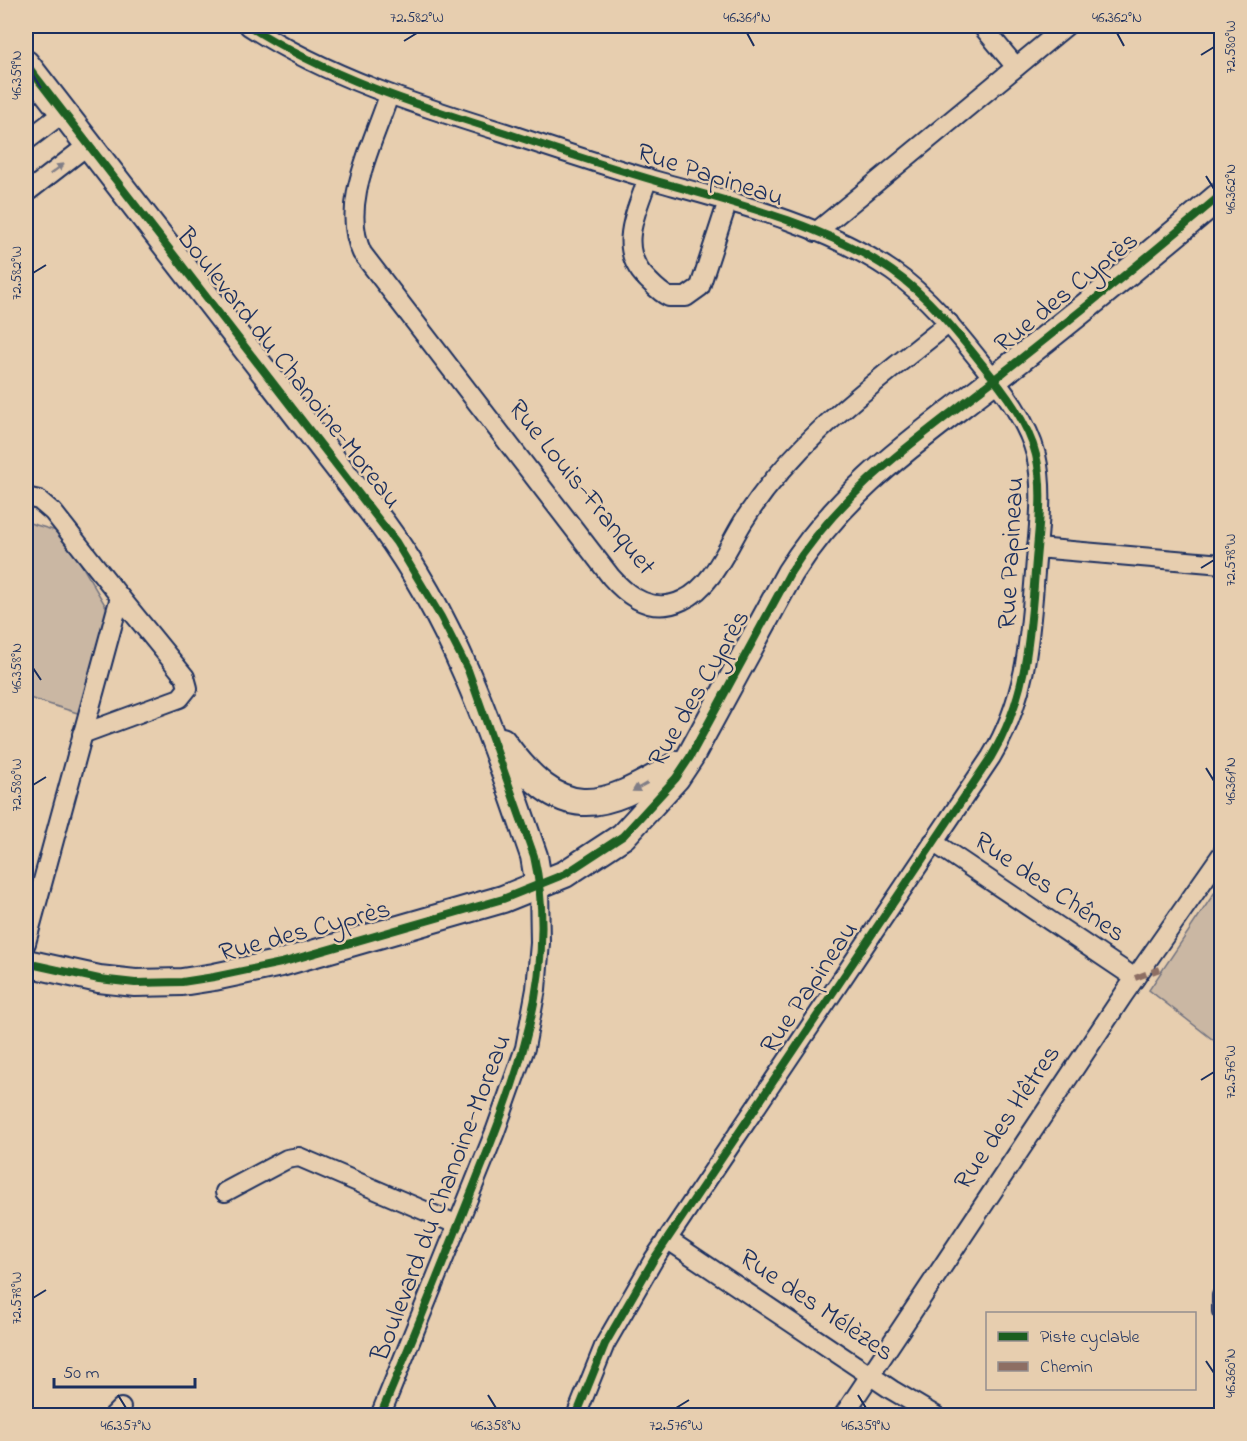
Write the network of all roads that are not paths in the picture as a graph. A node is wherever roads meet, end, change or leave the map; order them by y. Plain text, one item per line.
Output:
1 (249, 26) edge
2 (982, 26) edge
3 (1066, 26) edge
4 (26, 64) edge
5 (1016, 67) junction
6 (389, 95) junction
7 (63, 113) junction
8 (26, 141) edge
9 (88, 145) junction
10 (648, 178) junction
11 (26, 193) edge
12 (1221, 194) edge
13 (728, 201) junction
14 (816, 232) junction
15 (949, 323) junction
16 (994, 379) junction
17 (26, 497) edge
18 (1037, 548) junction
19 (1221, 564) edge
20 (120, 597) junction
21 (486, 719) junction
22 (82, 734) junction
23 (690, 757) junction
24 (933, 842) junction
25 (1221, 854) edge
26 (539, 886) junction
27 (26, 943) edge
28 (26, 963) edge
29 (1135, 978) junction
30 (225, 1192) dead end
31 (458, 1225) junction
32 (667, 1239) junction
33 (1221, 1296) edge
34 (1221, 1311) edge
35 (869, 1374) junction
36 (380, 1416) edge
37 (576, 1416) edge
38 (843, 1416) edge
39 (936, 1416) edge

1 - 6 street, Rue Papineau
2 - 5 street
3 - 5 street
4 - 7 street, Boulevard du Chanoine-Moreau
5 - 14 street
6 - 10 street, Rue Papineau
6 - 15 street, Rue Louis-Franquet
7 - 8 street
7 - 9 street, Boulevard du Chanoine-Moreau
11 -> 9 street
9 - 21 street, Boulevard du Chanoine-Moreau
10 - 13 street, Rue Papineau
10 - 13 street, Rue Papineau
12 - 16 street, Rue des Cyprès
13 - 14 street, Rue Papineau
14 - 15 street, Rue Papineau
15 - 16 street, Rue Papineau
16 - 18 street, Rue Papineau
16 - 23 street, Rue des Cyprès
17 - 20 street
18 - 19 street
18 - 24 street, Rue Papineau
20 - 22 street
20 - 22 street
23 -> 21 street
21 - 26 street
22 - 27 street
23 - 26 street, Rue des Cyprès
24 - 29 street, Rue des Chênes
24 - 32 street, Rue Papineau
25 - 29 street, Rue des Hêtres
26 - 28 street, Rue des Cyprès
26 - 31 street, Boulevard du Chanoine-Moreau
29 - 35 street, Rue des Hêtres
30 - 31 street
31 - 36 street, Boulevard du Chanoine-Moreau
32 - 35 street, Rue des Mélèzes
32 - 37 street, Rue Papineau
33 - 34 street
35 - 38 street, Rue des Hêtres
35 - 39 street, Rue des Mélèzes

